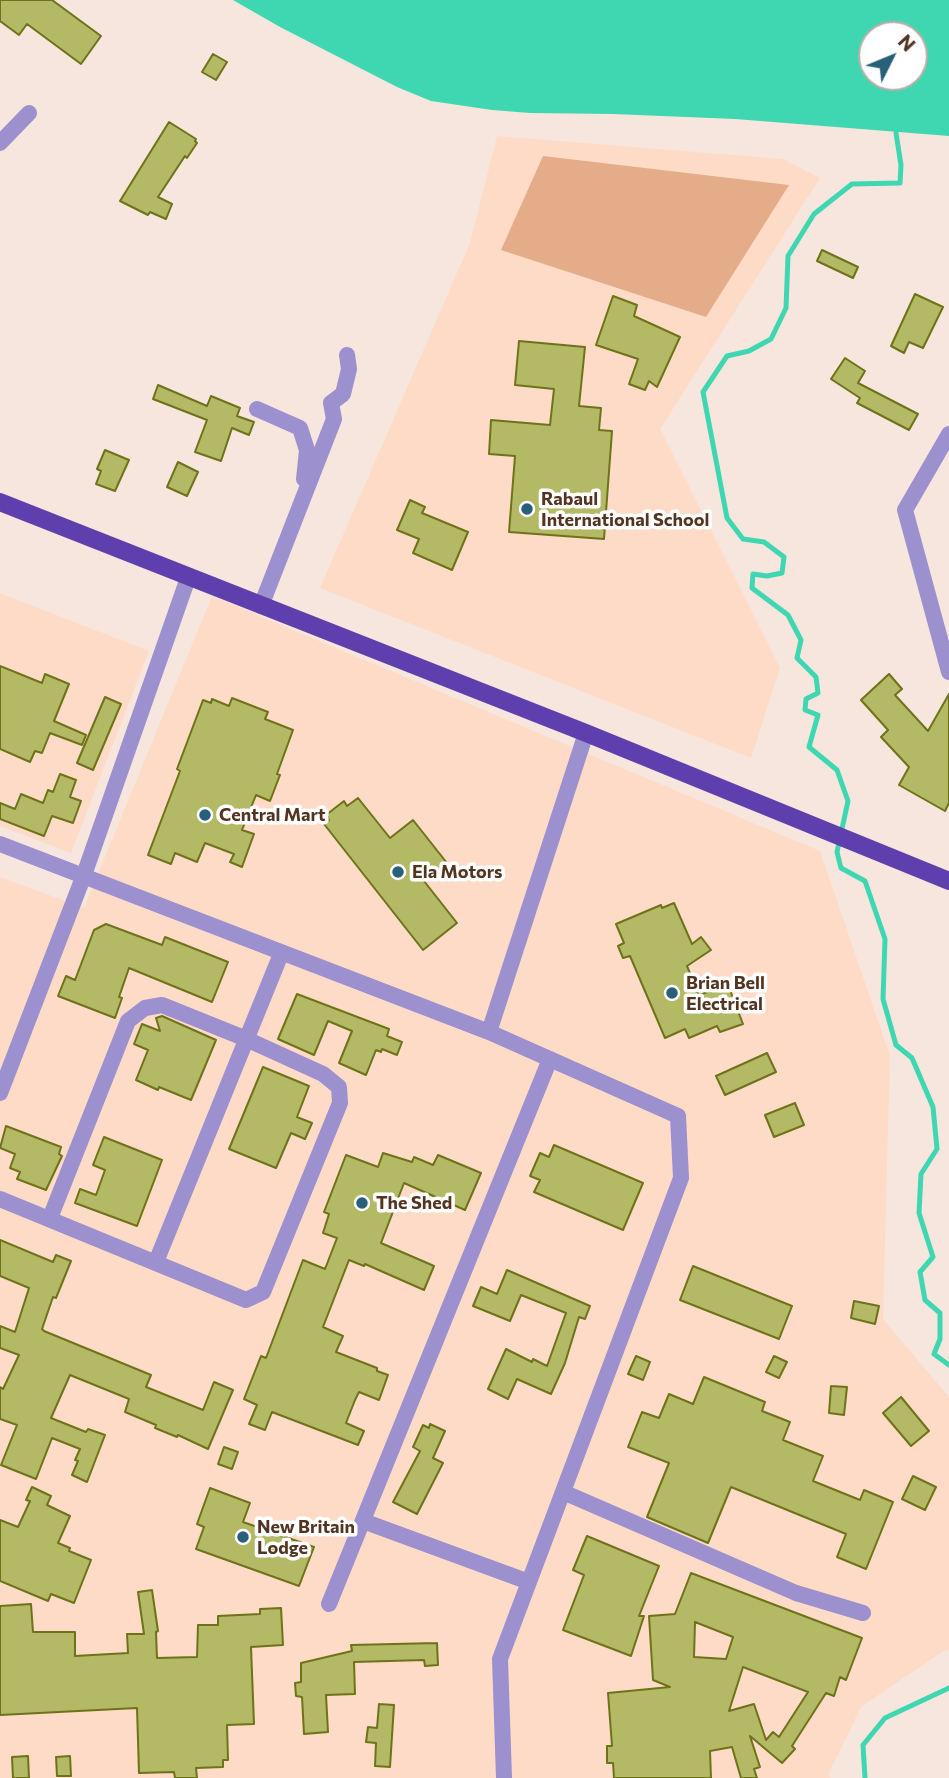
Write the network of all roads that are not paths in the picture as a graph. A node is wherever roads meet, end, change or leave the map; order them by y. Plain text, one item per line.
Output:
1 (29, 113) dead end
2 (0, 143) edge
3 (347, 355) dead end
4 (257, 410) dead end
5 (949, 434) edge
6 (302, 501) junction
7 (0, 502) edge
8 (188, 578) junction
9 (261, 606) junction
10 (949, 672) edge
11 (586, 733) junction
12 (0, 844) edge
13 (84, 875) junction
14 (949, 881) edge
15 (281, 954) junction
16 (489, 1032) junction
17 (244, 1038) junction
18 (550, 1059) junction
19 (0, 1093) edge
20 (0, 1199) edge
21 (50, 1218) junction
22 (156, 1262) junction
23 (563, 1492) junction
24 (362, 1521) junction
25 (529, 1582) junction
26 (329, 1604) dead end
27 (863, 1613) dead end
28 (504, 1778) edge

1 - 2 street
3 - 6 street
4 - 6 street
5 - 10 street
6 - 9 street
7 - 8 main road
8 - 9 main road
8 - 13 street
9 - 11 main road
11 - 14 main road
11 - 16 street
12 - 13 street
13 - 15 street
13 - 19 street
15 - 16 street
15 - 17 street
16 - 18 street
17 - 21 street
17 - 22 street
17 - 22 street
18 - 23 street
18 - 24 street
20 - 21 street
21 - 22 street
23 - 25 street
23 - 27 street
24 - 25 street
24 - 26 street
25 - 28 street

